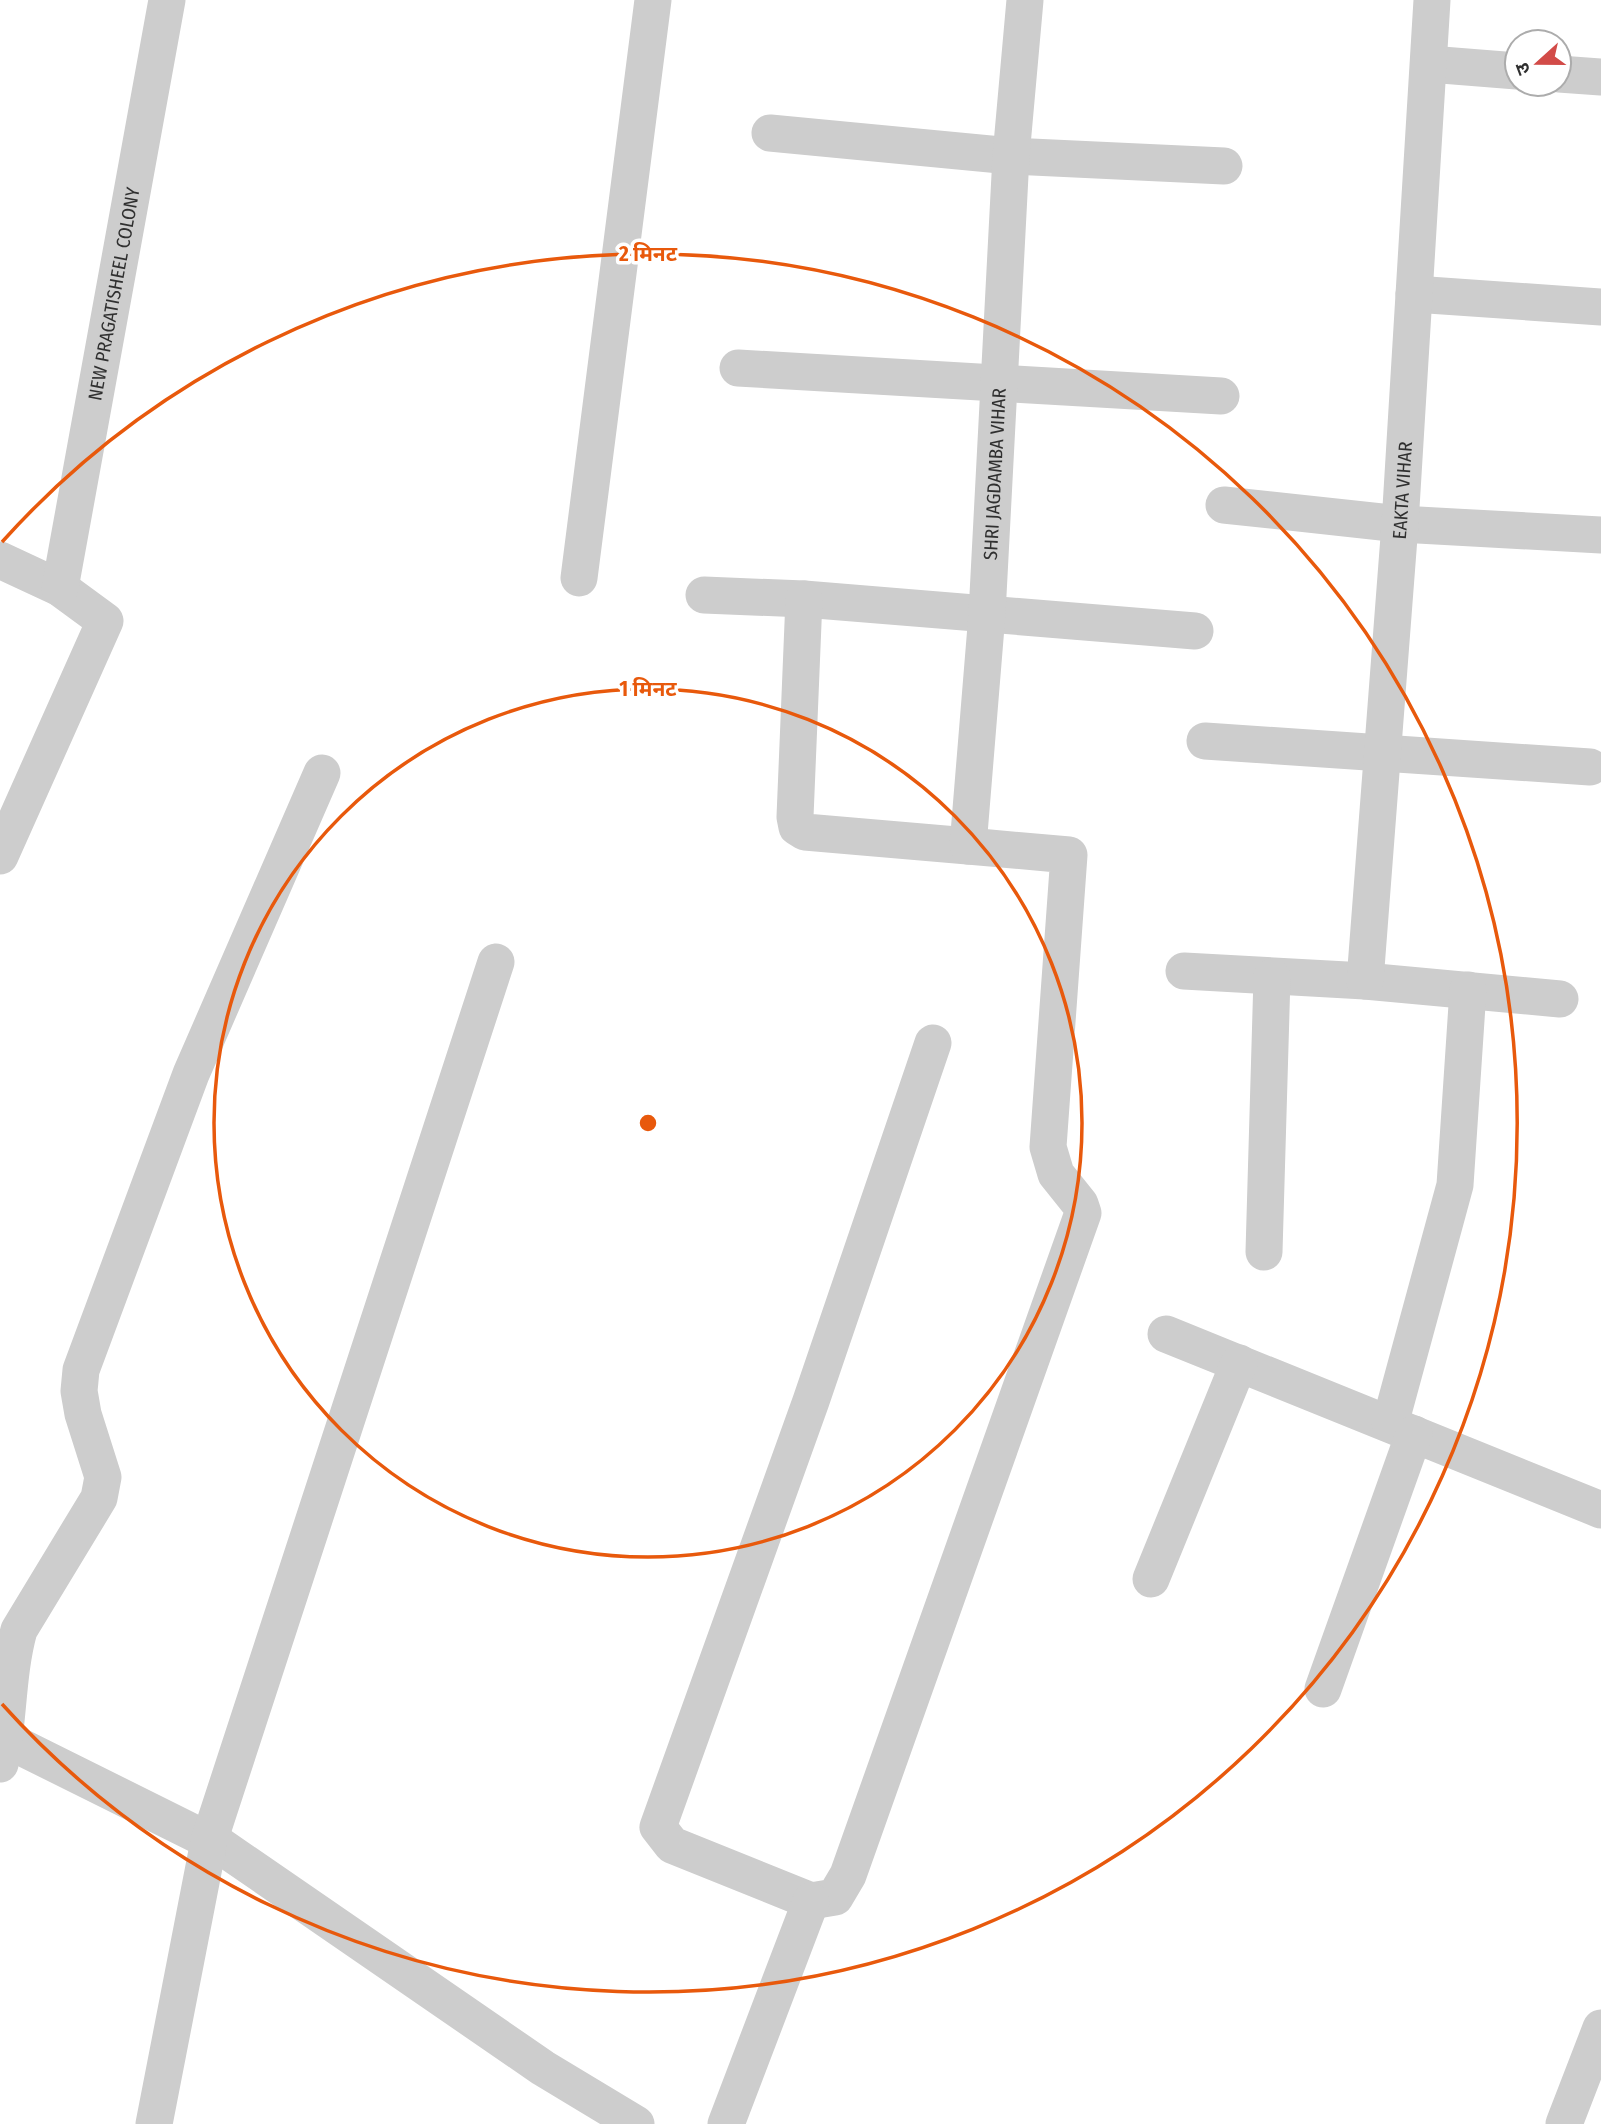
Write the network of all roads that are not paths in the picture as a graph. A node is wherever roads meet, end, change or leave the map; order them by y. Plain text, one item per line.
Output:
1 (167, 0) edge
2 (653, 0) edge
3 (1025, 0) edge
4 (1432, 0) edge
5 (1429, 64) junction
6 (1503, 70) edge
7 (1573, 75) edge
8 (1601, 77) edge
9 (770, 133) dead end
10 (1012, 156) junction
11 (1224, 166) dead end
12 (1414, 294) junction
13 (1601, 307) edge
14 (738, 368) dead end
15 (1000, 383) junction
16 (1221, 396) dead end
17 (1224, 505) dead end
18 (1400, 524) junction
19 (1601, 535) edge
20 (0, 560) edge
21 (579, 578) dead end
22 (60, 588) junction
23 (704, 595) dead end
24 (804, 599) junction
25 (987, 614) junction
26 (1195, 631) dead end
27 (1205, 741) dead end
28 (1382, 751) junction
29 (1590, 766) dead end
30 (322, 773) dead end
31 (968, 846) junction
32 (0, 856) edge
33 (496, 962) dead end
34 (1184, 971) dead end
35 (1272, 977) junction
36 (1365, 981) junction
37 (1468, 990) junction
38 (1560, 999) dead end
39 (933, 1043) dead end
40 (1264, 1252) dead end
41 (1166, 1334) dead end
42 (1239, 1363) junction
43 (1402, 1429) junction
44 (1601, 1510) edge
45 (1151, 1579) dead end
46 (1323, 1689) dead end
47 (3, 1751) edge
48 (209, 1841) junction
49 (811, 1900) junction
50 (1601, 2028) edge
51 (1579, 2114) edge
52 (154, 2124) edge
53 (636, 2124) edge
54 (726, 2124) edge

1 - 22 street, NEW PRAGATISHEEL COLONY
2 - 21 street
3 - 10 street, SHRI JAGDAMBA VIHAR
4 - 5 street, EAKTA VIHAR
5 - 6 street
5 - 12 street, EAKTA VIHAR
7 - 8 street
9 - 10 street
10 - 11 street
10 - 15 street, SHRI JAGDAMBA VIHAR
12 - 13 street
12 - 18 street, EAKTA VIHAR
14 - 15 street
15 - 16 street
15 - 25 street, SHRI JAGDAMBA VIHAR
17 - 18 street
18 - 19 street
18 - 28 street, EAKTA VIHAR
20 - 22 street
22 - 32 street
23 - 24 street
24 - 25 street
24 - 31 street
25 - 26 street
25 - 31 street, SHRI JAGDAMBA VIHAR
27 - 28 street
28 - 29 street
28 - 36 street, EAKTA VIHAR
30 - 47 street
31 - 49 street
33 - 48 street
34 - 35 street
35 - 36 street
35 - 40 street
36 - 37 street
37 - 38 street
37 - 43 street
39 - 49 street
41 - 42 street
42 - 43 street
42 - 45 street
43 - 44 street
43 - 46 street
47 - 48 street
48 - 52 street
48 - 53 street
49 - 54 street
50 - 51 street

